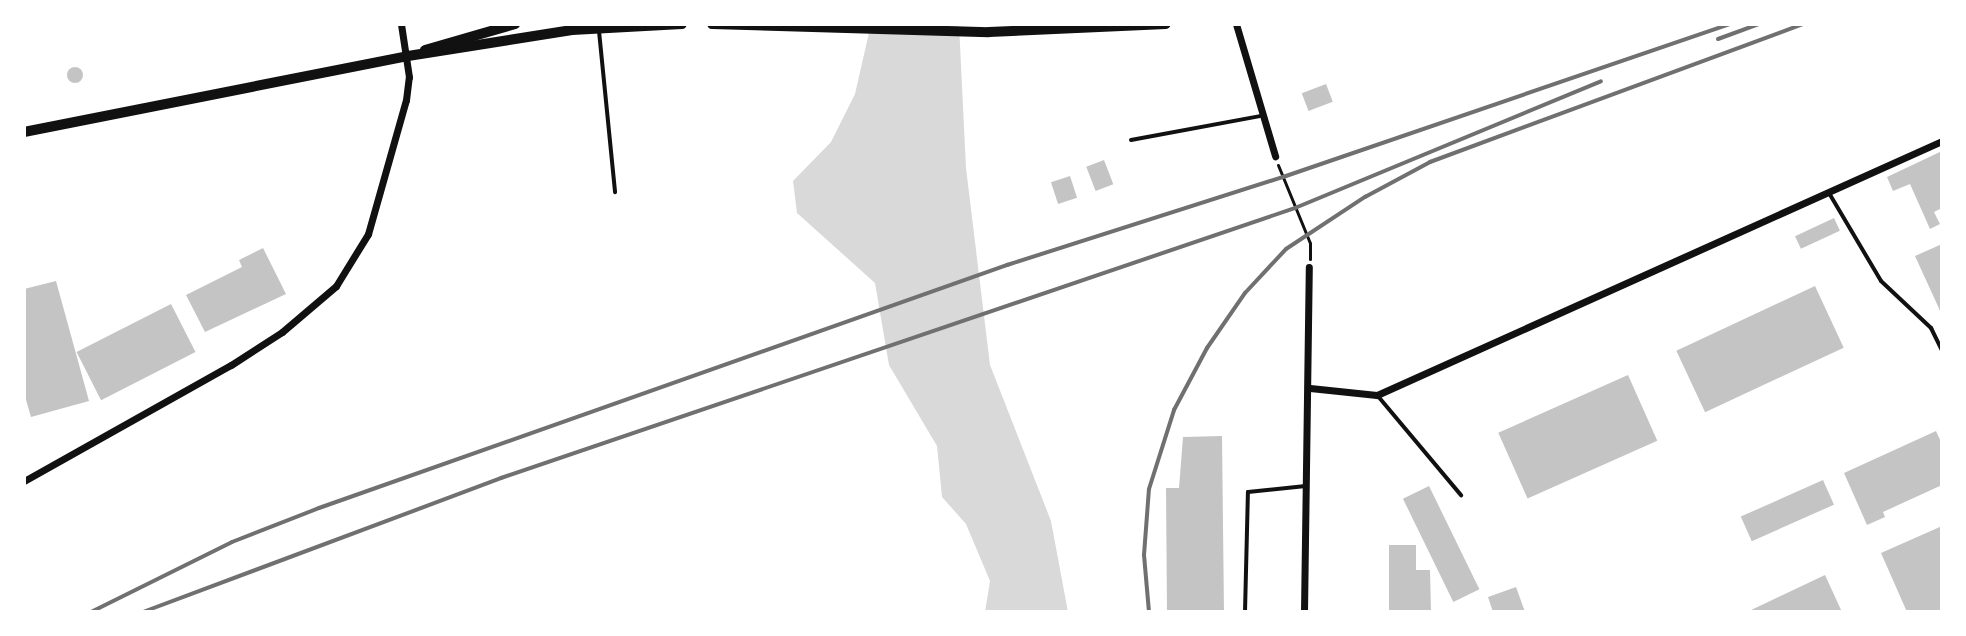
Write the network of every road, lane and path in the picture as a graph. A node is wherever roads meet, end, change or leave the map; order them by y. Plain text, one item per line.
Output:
1 (401, 24) edge
2 (515, 24) edge
3 (682, 24) edge
4 (712, 24) edge
5 (1166, 24) edge
6 (1236, 24) edge
7 (599, 28) junction
8 (408, 56) junction
9 (1260, 116) junction
10 (24, 132) edge
11 (1131, 140) dead end
12 (1942, 141) edge
13 (1275, 156) joint
14 (1827, 191) junction
15 (615, 192) dead end
16 (1309, 267) joint
17 (1942, 351) edge
18 (1310, 388) junction
19 (1377, 395) junction
20 (24, 481) edge
21 (1308, 486) junction
22 (1461, 495) dead end
23 (1245, 612) edge
24 (1304, 612) edge

1 - 8 street
2 - 8 main road
3 - 7 main road
4 - 5 main road
6 - 9 street
7 - 8 main road
7 - 15 lane
8 - 10 main road
8 - 20 street
9 - 11 lane
9 - 13 street
12 - 14 street
13 - 16 path
14 - 17 lane
14 - 19 street
16 - 18 street
18 - 19 street
18 - 21 street
19 - 22 lane
21 - 23 lane
21 - 24 street

